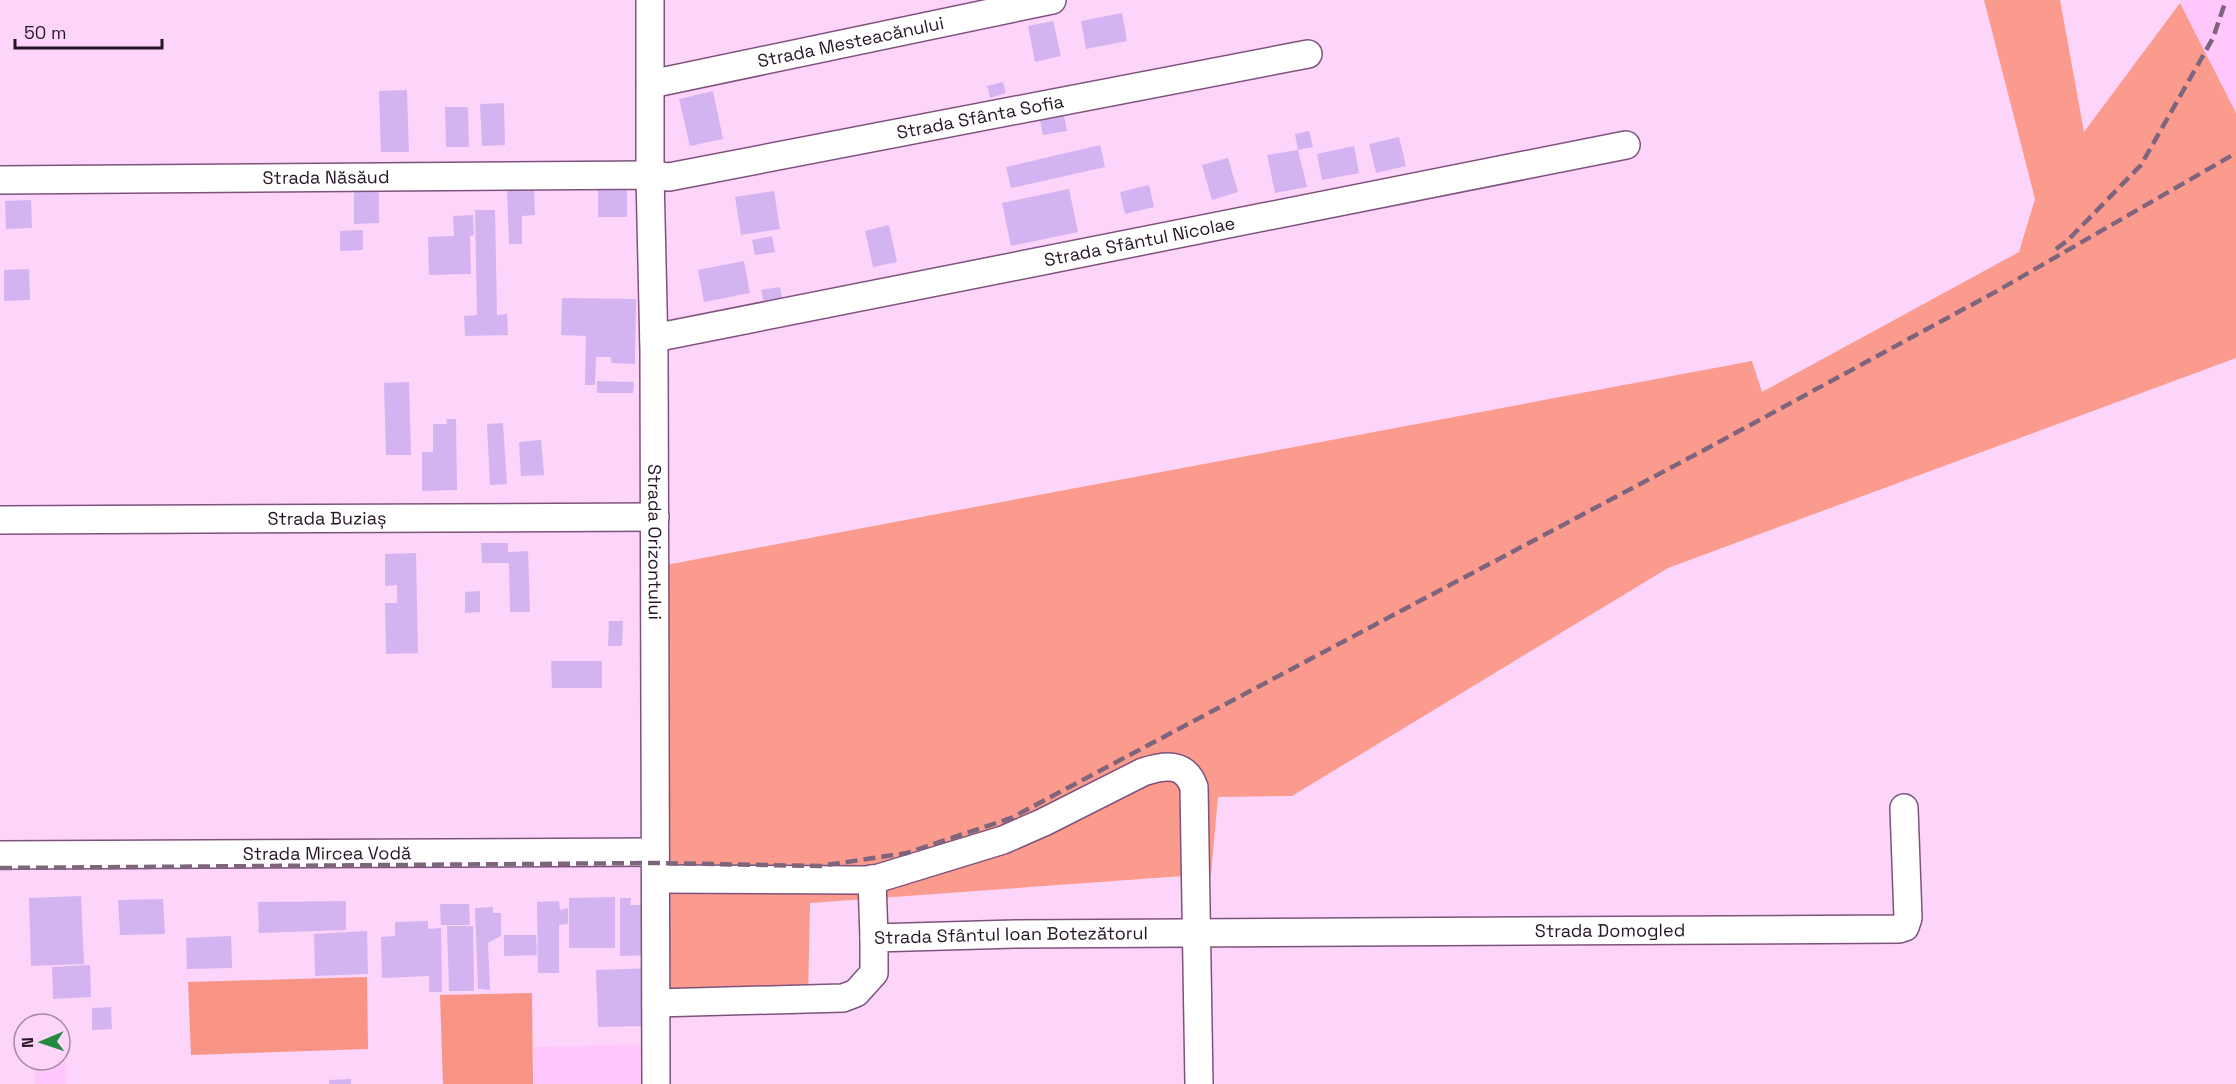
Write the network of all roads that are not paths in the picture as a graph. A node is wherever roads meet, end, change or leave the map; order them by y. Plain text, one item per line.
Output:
1 (650, 0) edge
2 (1052, 0) edge
3 (1308, 54) dead end
4 (651, 84) junction
5 (1626, 145) dead end
6 (650, 175) junction
7 (0, 180) edge
8 (654, 338) junction
9 (655, 517) junction
10 (0, 520) edge
11 (1904, 808) dead end
12 (655, 852) junction
13 (0, 855) edge
14 (656, 879) junction
15 (872, 879) junction
16 (1196, 934) junction
17 (874, 938) junction
18 (656, 1003) junction
19 (656, 1084) edge
20 (1199, 1084) edge

1 - 4 street, Strada Orizontului
2 - 4 street, Strada Mesteacănului
3 - 6 street, Strada Sfânta Sofia
4 - 6 street, Strada Orizontului
5 - 8 street, Strada Sfântul Nicolae
6 - 7 street, Strada Năsăud
6 - 8 street, Strada Orizontului
8 - 9 street, Strada Orizontului
9 - 10 street, Strada Buziaș
9 - 12 street, Strada Orizontului
11 - 16 street, Strada Domogled
12 - 13 street, Strada Mircea Vodă
12 - 14 street, Strada Orizontului
14 - 15 street
14 - 18 street, Strada Orizontului
15 - 16 street
15 - 17 street
16 - 17 street, Strada Sfântul Ioan Botezătorul
16 - 20 street
17 - 18 street, Strada Sfântul Ioan Botezătorul
18 - 19 street, Strada Orizontului

